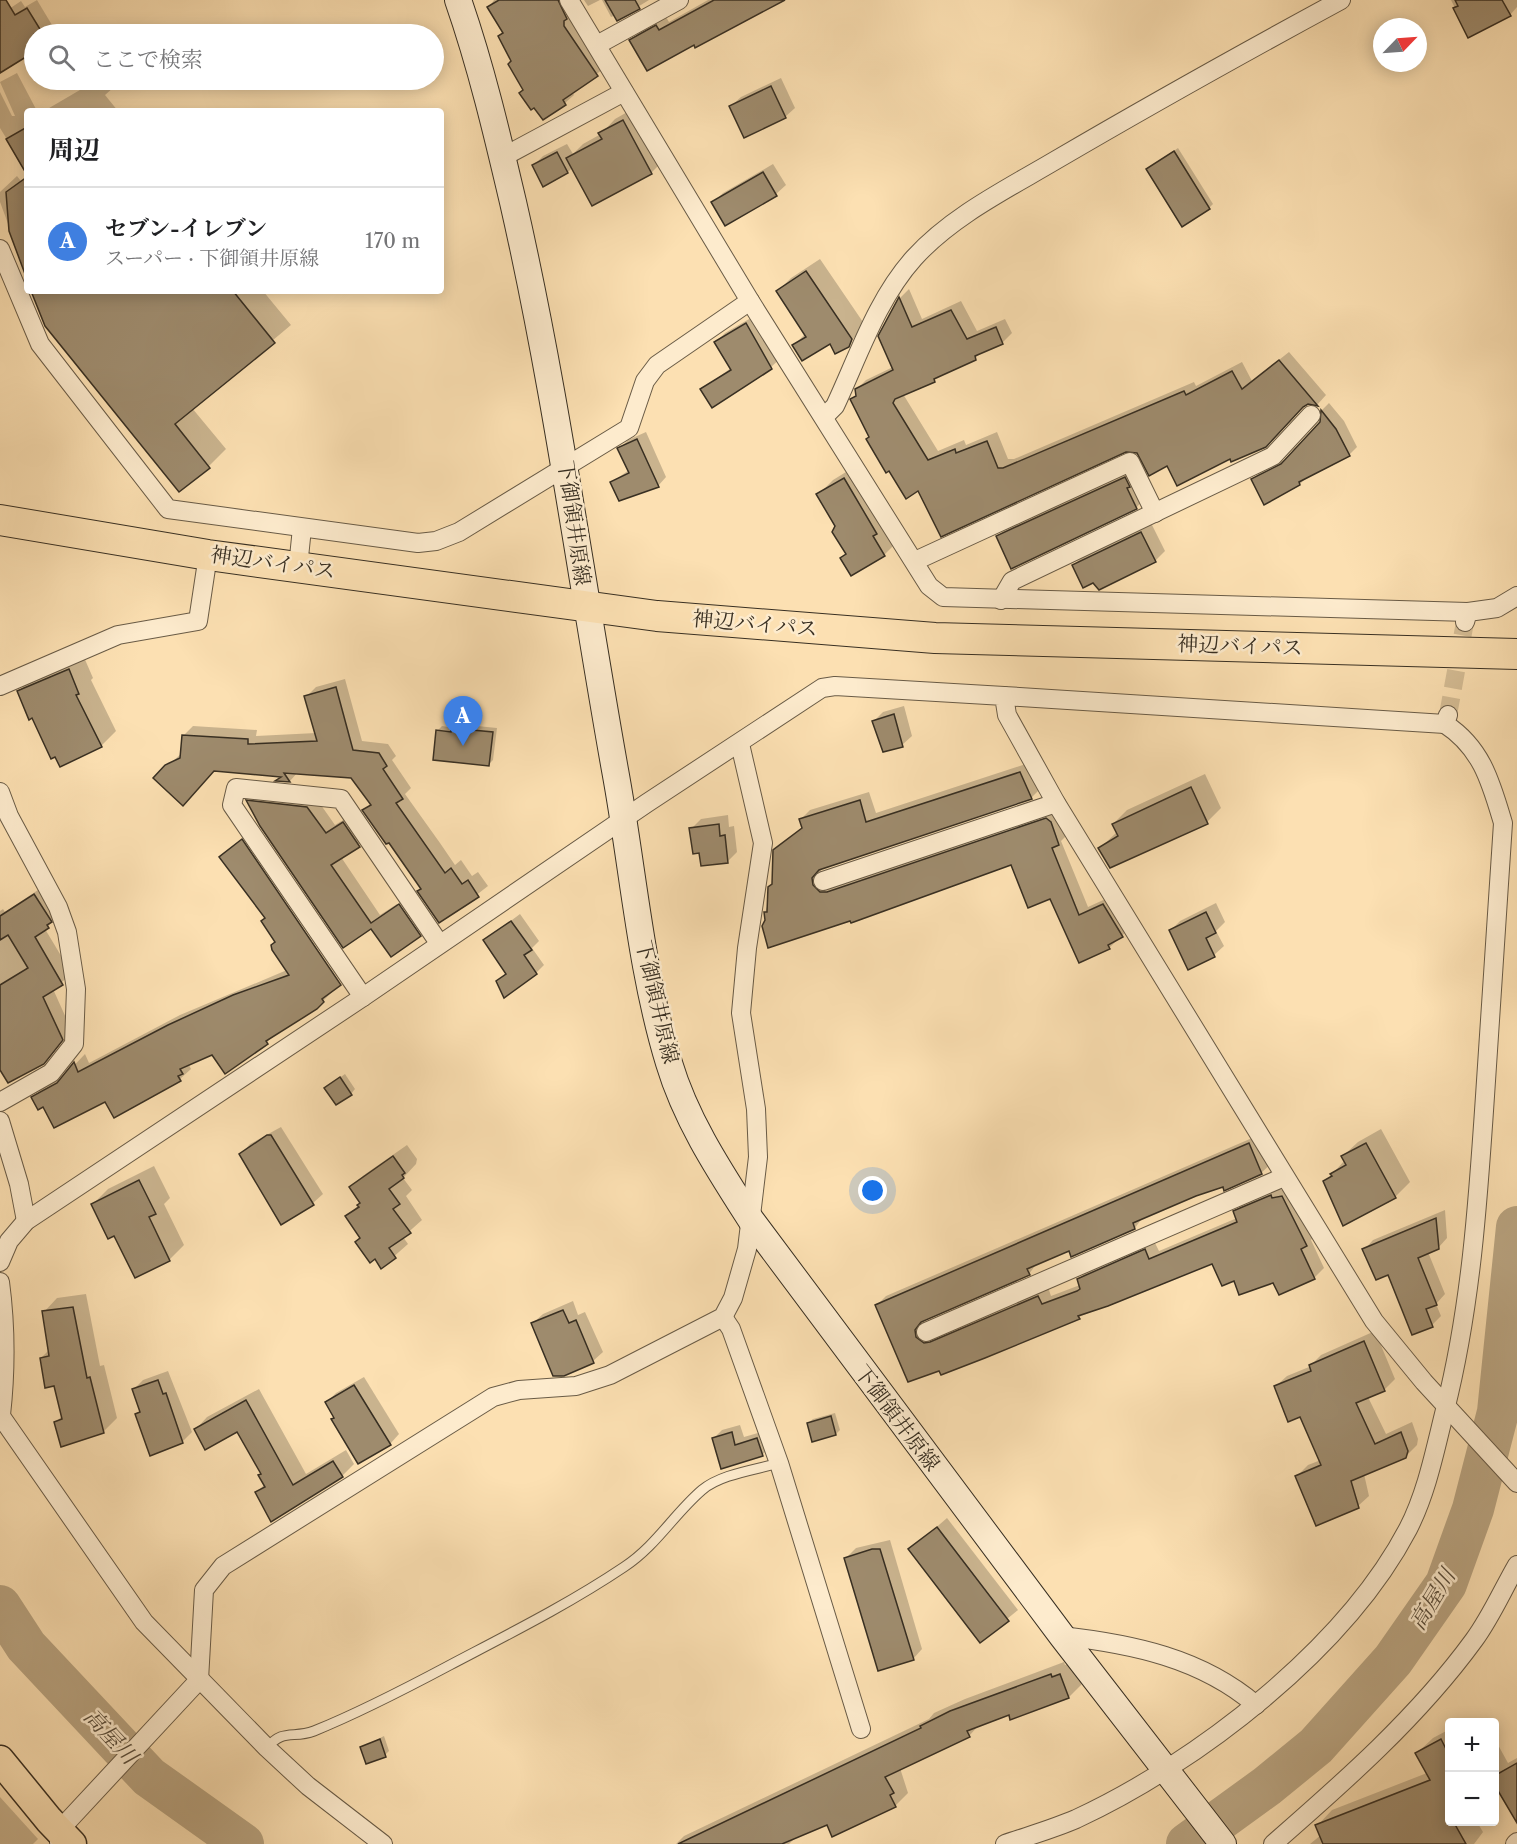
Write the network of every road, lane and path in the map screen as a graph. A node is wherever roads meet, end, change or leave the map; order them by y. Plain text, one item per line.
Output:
1 (458, 0) edge
2 (569, 0) edge
3 (679, 0) edge
4 (1341, 0) edge
5 (597, 45) junction
6 (624, 92) junction
7 (502, 157) junction
8 (0, 249) edge
9 (750, 301) junction
10 (1311, 415) dead end
11 (824, 417) junction
12 (566, 466) junction
13 (1155, 513) junction
14 (0, 520) edge
15 (302, 528) junction
16 (208, 555) junction
17 (915, 561) junction
18 (298, 567) junction
19 (1517, 596) edge
20 (1001, 600) junction
21 (587, 608) junction
22 (1517, 654) edge
23 (0, 686) edge
24 (1004, 696) junction
25 (740, 744) junction
26 (0, 792) edge
27 (1056, 803) junction
28 (624, 819) junction
29 (823, 881) dead end
30 (439, 943) junction
31 (363, 997) junction
32 (0, 1102) edge
33 (0, 1121) edge
34 (1284, 1177) junction
35 (751, 1220) junction
36 (26, 1221) junction
37 (0, 1262) edge
38 (0, 1282) edge
39 (723, 1317) junction
40 (926, 1332) dead end
41 (1451, 1411) junction
42 (0, 1415) edge
43 (778, 1463) junction
44 (1517, 1483) edge
45 (1517, 1565) edge
46 (1062, 1636) junction
47 (197, 1682) junction
48 (1256, 1705) junction
49 (861, 1729) dead end
50 (267, 1749) junction
51 (0, 1760) edge
52 (1170, 1775) junction
53 (65, 1836) edge
54 (383, 1844) edge
55 (1005, 1844) edge
56 (1223, 1844) edge
57 (1273, 1844) edge

1 - 7 main road, 下御領井原線
2 - 5 street
3 - 5 street
4 - 11 street
5 - 6 street
6 - 7 street
6 - 9 street
7 - 12 main road, 下御領井原線
8 - 15 street
9 - 11 street
9 - 12 street
10 - 13 street
11 - 17 street
12 - 15 street
12 - 21 main road, 下御領井原線
13 - 17 street
13 - 20 street
14 - 16 highway, 神辺バイパス
15 - 18 street
16 - 18 highway, 神辺バイパス
16 - 23 street
17 - 20 street
18 - 21 highway, 神辺バイパス
19 - 20 street
21 - 22 highway, 神辺バイパス
21 - 28 main road, 下御領井原線
24 - 25 street
24 - 27 street
24 - 41 street
25 - 28 street
25 - 35 street
26 - 32 street
27 - 29 street
27 - 34 street
28 - 30 street
28 - 35 main road, 下御領井原線
30 - 31 street
30 - 31 street
31 - 36 street
33 - 36 street
34 - 40 street
34 - 41 street
35 - 39 street
35 - 46 main road, 下御領井原線
36 - 37 street
38 - 42 street
39 - 43 street
39 - 47 street
41 - 44 street
41 - 48 street
42 - 47 street
43 - 49 street
43 - 50 lane
45 - 57 street
46 - 48 street
46 - 52 main road, 下御領井原線
47 - 50 street
47 - 53 street
48 - 52 street
50 - 54 street
51 - 53 main road
52 - 55 street
52 - 56 main road, 下御領井原線

